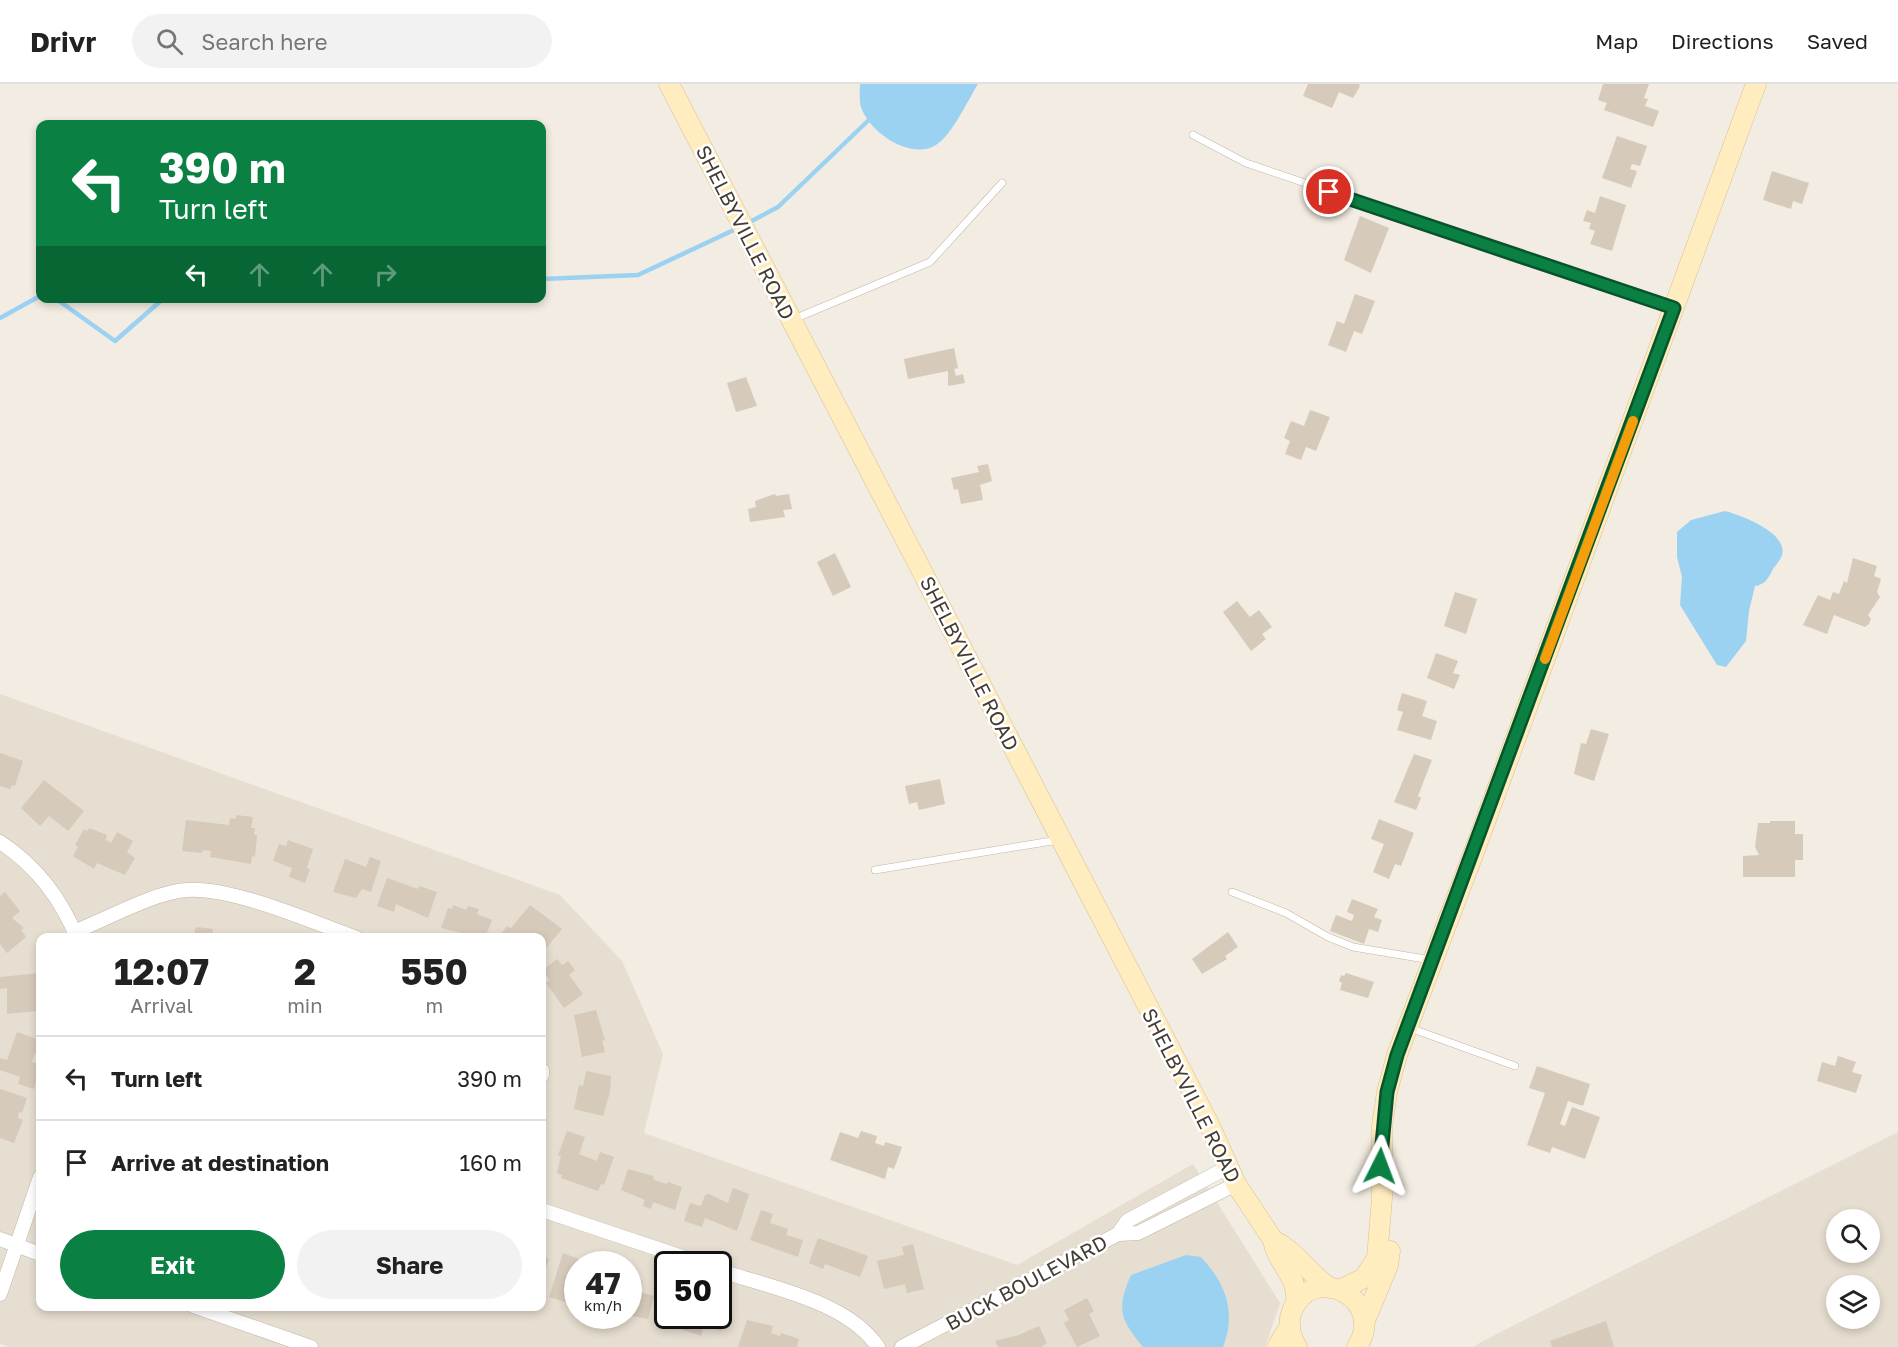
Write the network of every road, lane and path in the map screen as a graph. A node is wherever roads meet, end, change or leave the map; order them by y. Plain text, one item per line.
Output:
1 (669, 84) edge
2 (1756, 84) edge
3 (1193, 135) dead end
4 (1002, 183) dead end
5 (1674, 308) junction
6 (792, 320) junction
7 (1061, 839) junction
8 (0, 842) edge
9 (875, 870) dead end
10 (1232, 892) dead end
11 (74, 933) edge
12 (80, 933) edge
13 (342, 933) edge
14 (1433, 960) junction
15 (1408, 1027) junction
16 (1515, 1066) dead end
17 (1232, 1175) junction
18 (36, 1189) edge
19 (1382, 1198) junction
20 (546, 1211) edge
21 (1118, 1234) junction
22 (0, 1239) edge
23 (1273, 1240) junction
24 (17, 1245) junction
25 (664, 1251) edge
26 (36, 1252) edge
27 (732, 1275) edge
28 (1335, 1289) junction
29 (0, 1294) edge
30 (1296, 1303) junction
31 (207, 1311) edge
32 (1364, 1323) junction
33 (1290, 1326) junction
34 (311, 1347) edge
35 (878, 1347) edge
36 (902, 1347) edge
37 (1277, 1347) edge
38 (1297, 1347) edge
39 (1357, 1347) edge

1 - 6 main road, SHELBYVILLE ROAD
2 - 5 main road
3 - 5 lane
4 - 6 lane
5 - 14 main road
6 - 7 main road, SHELBYVILLE ROAD
7 - 9 lane
7 - 17 main road, SHELBYVILLE ROAD
8 - 11 street
10 - 14 lane
12 - 13 street
14 - 15 main road
15 - 16 lane
15 - 19 main road
17 - 21 street, BUCK BOULEVARD
17 - 21 street, BUCK BOULEVARD
17 - 23 main road, SHELBYVILLE ROAD
18 - 24 street
19 - 28 main road
19 - 32 main road
20 - 25 street
21 - 36 street, BUCK BOULEVARD
22 - 24 street
23 - 28 main road
23 - 30 main road
24 - 26 street
24 - 29 street
27 - 35 street
28 - 30 main road
28 - 32 main road
30 - 33 main road
31 - 34 street
32 - 39 main road
33 - 37 main road
33 - 38 main road

